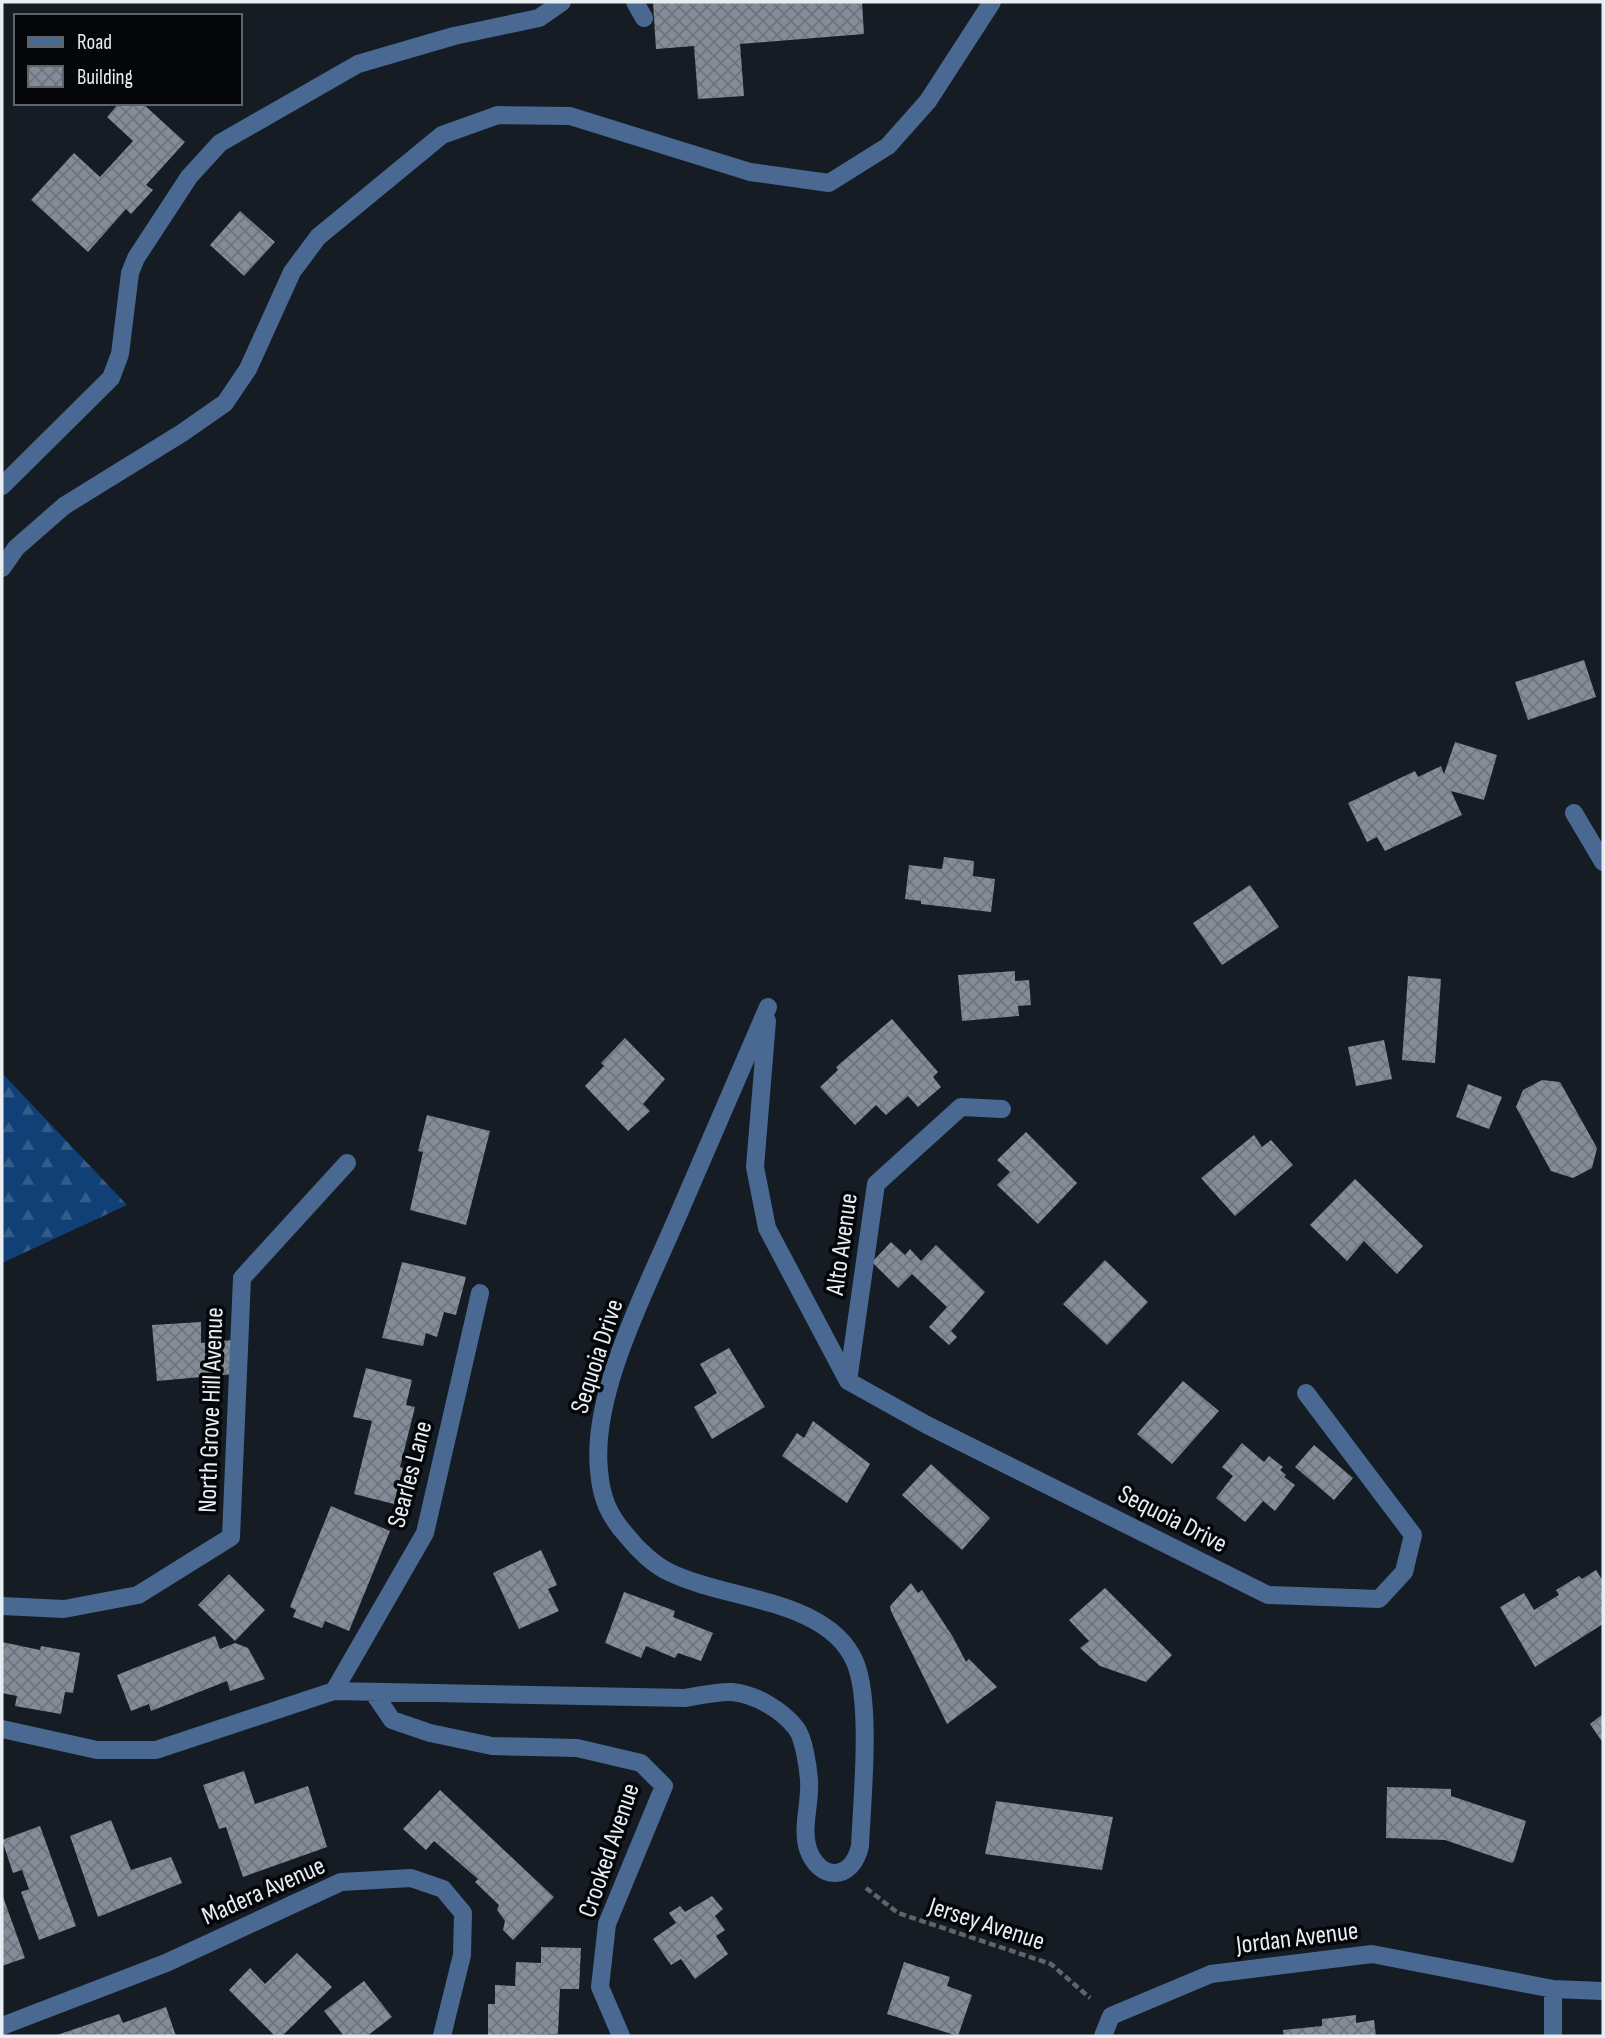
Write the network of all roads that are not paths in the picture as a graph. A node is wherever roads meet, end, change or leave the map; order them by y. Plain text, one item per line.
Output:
1 (562, 2) edge
2 (635, 2) edge
3 (992, 2) edge
4 (644, 18) dead end
5 (2, 486) edge
6 (2, 568) edge
7 (1574, 813) dead end
8 (1603, 862) edge
9 (1002, 1109) dead end
10 (347, 1163) dead end
11 (480, 1293) dead end
12 (848, 1381) junction
13 (1306, 1393) dead end
14 (2, 1606) edge
15 (334, 1691) junction
16 (373, 1692) junction
17 (2, 1729) edge
18 (1553, 1989) junction
19 (1603, 1991) edge
20 (2, 2026) edge
21 (442, 2036) edge
22 (621, 2036) edge
23 (1103, 2036) edge
24 (1553, 2036) edge

1 - 5 street
2 - 4 street
3 - 6 street
7 - 8 street
9 - 12 street, Alto Avenue
10 - 14 street, North Grove Hill Avenue
11 - 15 street, Searles Lane
12 - 13 street, Sequoia Drive
12 - 16 street, Sequoia Drive
15 - 16 street
15 - 17 street
16 - 22 street, Crooked Avenue
18 - 19 street, Jordan Avenue
18 - 23 street, Jordan Avenue
18 - 24 street
20 - 21 street, Madera Avenue

